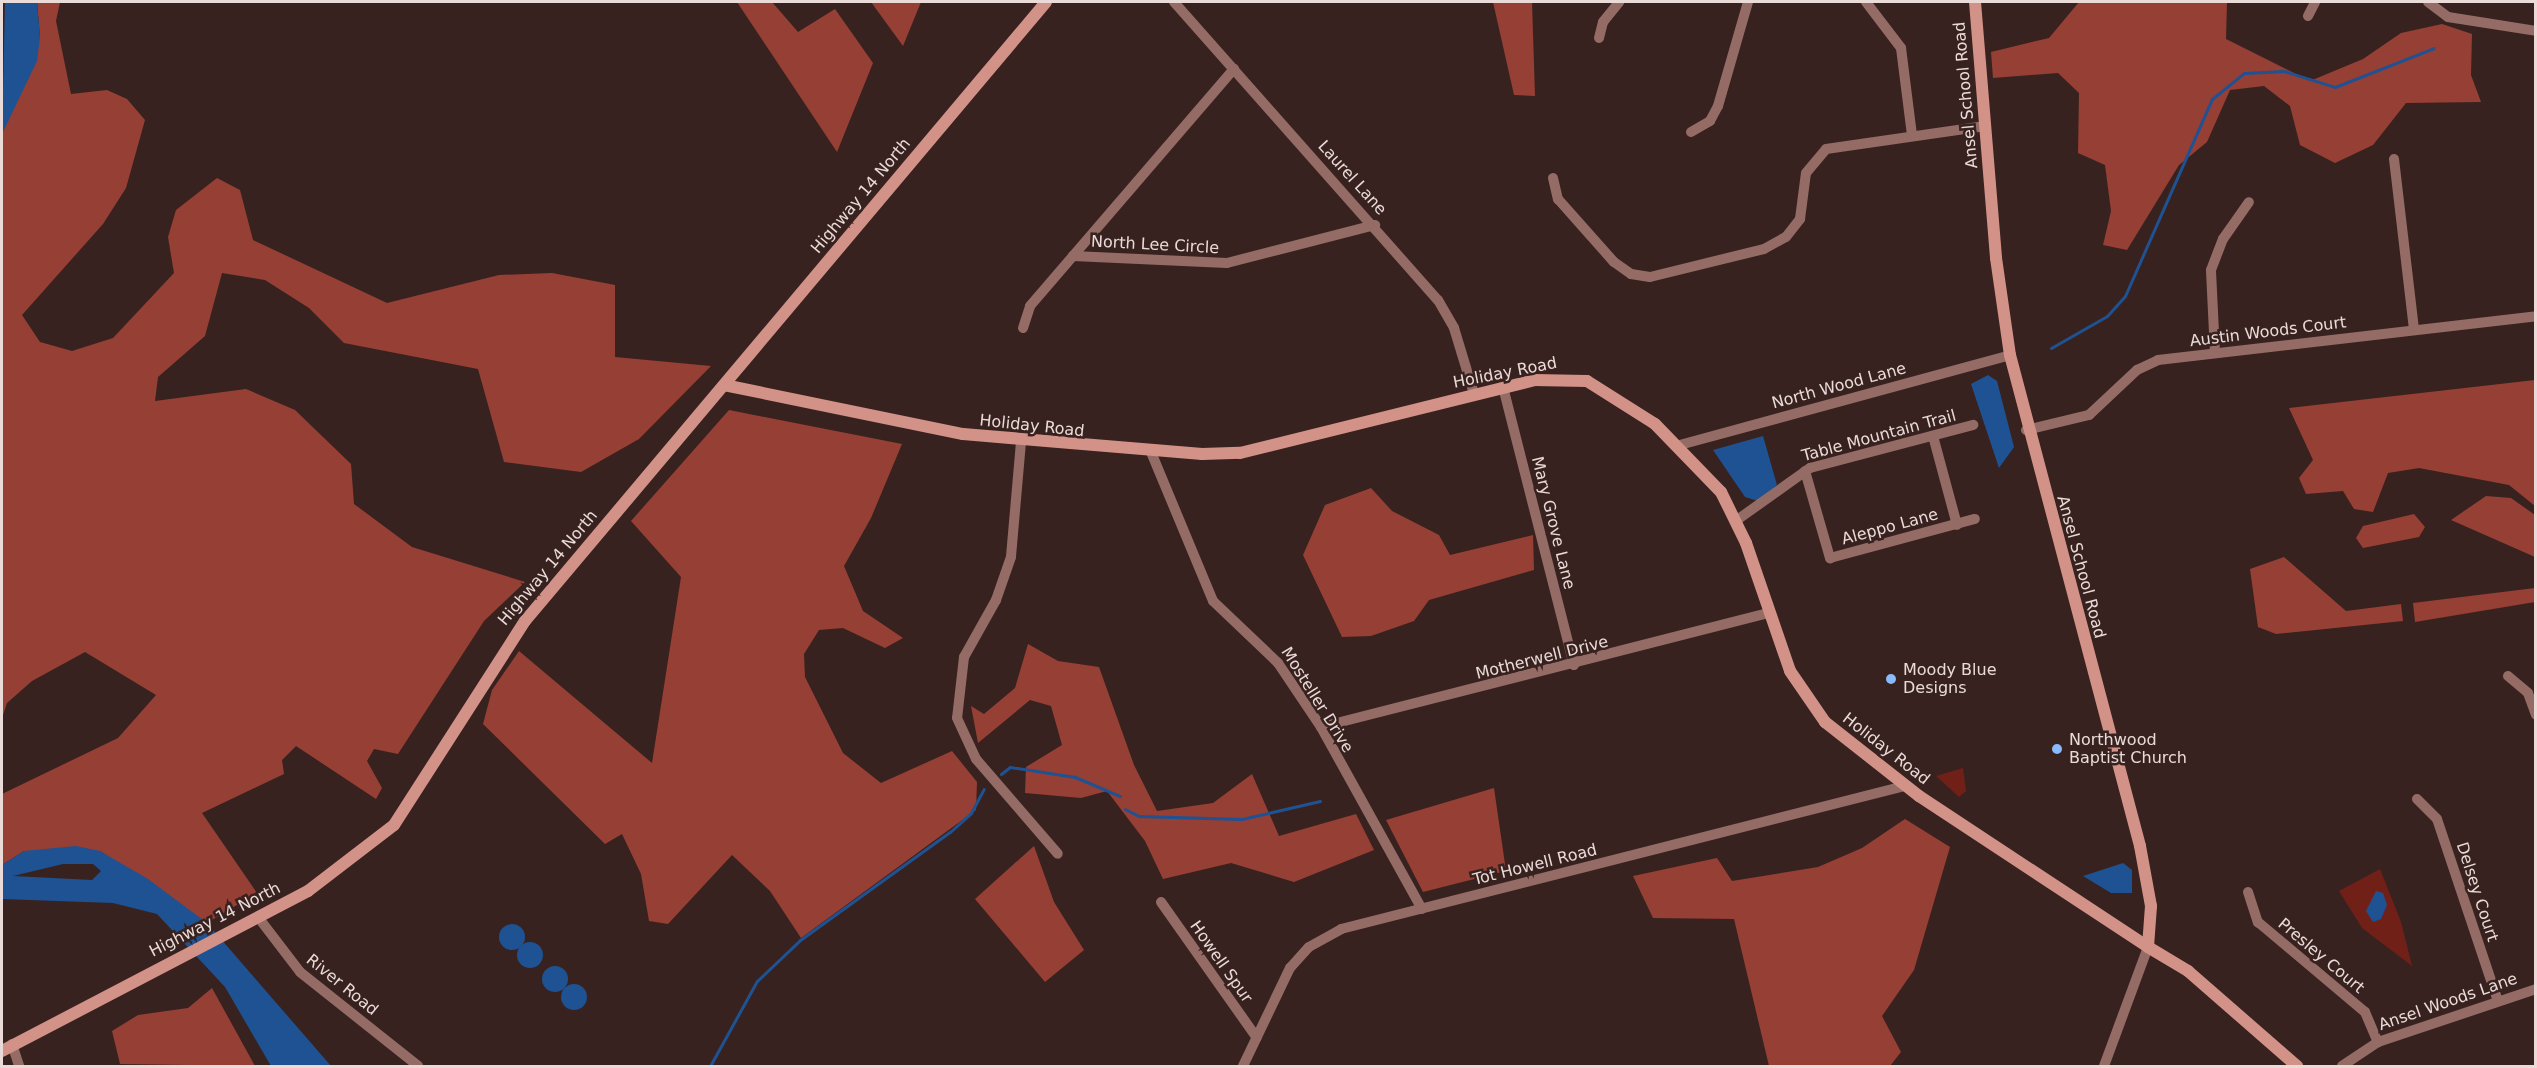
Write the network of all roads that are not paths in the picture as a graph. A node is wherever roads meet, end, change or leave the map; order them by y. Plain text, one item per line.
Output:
1 (1046, 2) edge
2 (1174, 2) edge
3 (1618, 2) edge
4 (1748, 2) edge
5 (1866, 2) edge
6 (1975, 2) edge
7 (2315, 2) edge
8 (2428, 2) edge
9 (2308, 16) dead end
10 (2535, 31) edge
11 (1599, 38) dead end
12 (1234, 69) junction
13 (1985, 126) junction
14 (1691, 132) dead end
15 (1912, 135) junction
16 (2394, 159) dead end
17 (1553, 177) dead end
18 (2249, 202) dead end
19 (1375, 225) junction
20 (1073, 256) junction
21 (2535, 316) edge
22 (1023, 328) dead end
23 (2414, 330) junction
24 (2215, 353) junction
25 (2010, 355) junction
26 (724, 385) junction
27 (1503, 387) junction
28 (1474, 394) junction
29 (1973, 425) dead end
30 (2026, 430) junction
31 (1934, 436) junction
32 (1021, 442) junction
33 (1676, 446) junction
34 (1151, 452) junction
35 (1805, 471) junction
36 (1975, 519) dead end
37 (1737, 520) junction
38 (1957, 525) junction
39 (1769, 613) junction
40 (1574, 665) junction
41 (2508, 676) dead end
42 (2535, 715) edge
43 (1321, 727) junction
44 (1905, 786) junction
45 (2417, 799) dead end
46 (1058, 854) dead end
47 (2248, 892) dead end
48 (1161, 902) dead end
49 (1422, 909) junction
50 (258, 917) junction
51 (2148, 947) junction
52 (2535, 989) edge
53 (2498, 1001) junction
54 (1257, 1038) junction
55 (2378, 1042) junction
56 (7, 1047) edge
57 (19, 1066) edge
58 (418, 1066) edge
59 (1242, 1066) edge
60 (2104, 1066) edge
61 (2297, 1066) edge
62 (2342, 1066) edge

1 - 26 street, Highway 14 North
2 - 12 street, Laurel Lane
3 - 11 street
4 - 14 street
5 - 15 street
6 - 13 street, Ansel School Road
7 - 9 street
8 - 10 street
12 - 19 street, Laurel Lane
12 - 20 street, North Lee Circle
13 - 15 street
13 - 25 street, Ansel School Road
15 - 17 street
16 - 23 street
18 - 24 street
19 - 20 street, North Lee Circle
19 - 28 street, Laurel Lane
20 - 22 street, North Lee Circle
21 - 23 street, Austin Woods Court
23 - 24 street, Austin Woods Court
24 - 30 street, Austin Woods Court
25 - 30 street, Ansel School Road
25 - 33 street, North Wood Lane
26 - 32 street, Holiday Road
26 - 50 street, Highway 14 North
27 - 28 street, Holiday Road
27 - 33 street, Holiday Road
27 - 40 street, Mary Grove Lane
28 - 34 street, Holiday Road
29 - 31 street, Table Mountain Trail
30 - 51 street, Ansel School Road
31 - 35 street, Table Mountain Trail
31 - 38 street
32 - 34 street, Holiday Road
32 - 46 street
33 - 37 street, Holiday Road
34 - 43 street, Mosteller Drive
35 - 37 street, Table Mountain Trail
35 - 38 street, Aleppo Lane
36 - 38 street, Aleppo Lane
37 - 39 street, Holiday Road
39 - 40 street, Motherwell Drive
39 - 44 street, Holiday Road
40 - 43 street, Motherwell Drive
41 - 42 street
43 - 49 street, Mosteller Drive
44 - 49 street, Tot Howell Road
44 - 51 street, Holiday Road
45 - 53 street, Delsey Court
47 - 55 street, Presley Court
48 - 54 street, Howell Spur
49 - 54 street, Tot Howell Road
50 - 56 street, Highway 14 North
50 - 58 street, River Road
51 - 60 street
51 - 61 street
52 - 53 street, Ansel Woods Lane
53 - 55 street, Ansel Woods Lane
54 - 59 street, Tot Howell Road
55 - 62 street, Ansel Woods Lane
56 - 57 street

